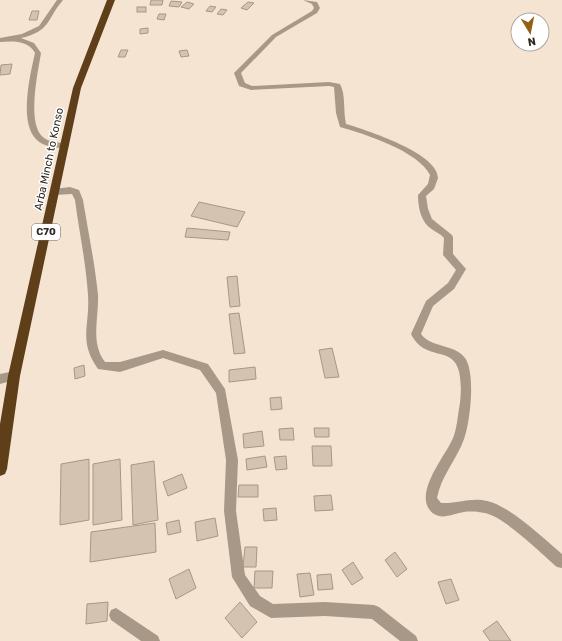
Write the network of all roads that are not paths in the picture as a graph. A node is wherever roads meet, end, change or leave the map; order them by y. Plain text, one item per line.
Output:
1 (60, 0) edge
2 (111, 0) edge
3 (306, 0) edge
4 (14, 39) junction
5 (0, 40) edge
6 (65, 146) junction
7 (54, 192) junction
8 (14, 376) junction
9 (0, 379) edge
10 (0, 469) edge
11 (562, 562) edge
12 (116, 615) dead end
13 (153, 641) edge
14 (411, 641) edge

1 - 4 street
2 - 6 highway, Arba Minch to Konso / C70
3 - 11 street
4 - 5 street
4 - 6 street
6 - 7 highway, Arba Minch to Konso / C70
7 - 8 highway, Arba Minch to Konso / C70
7 - 14 street
8 - 9 street
8 - 10 highway, Arba Minch to Konso / C70
12 - 13 street

